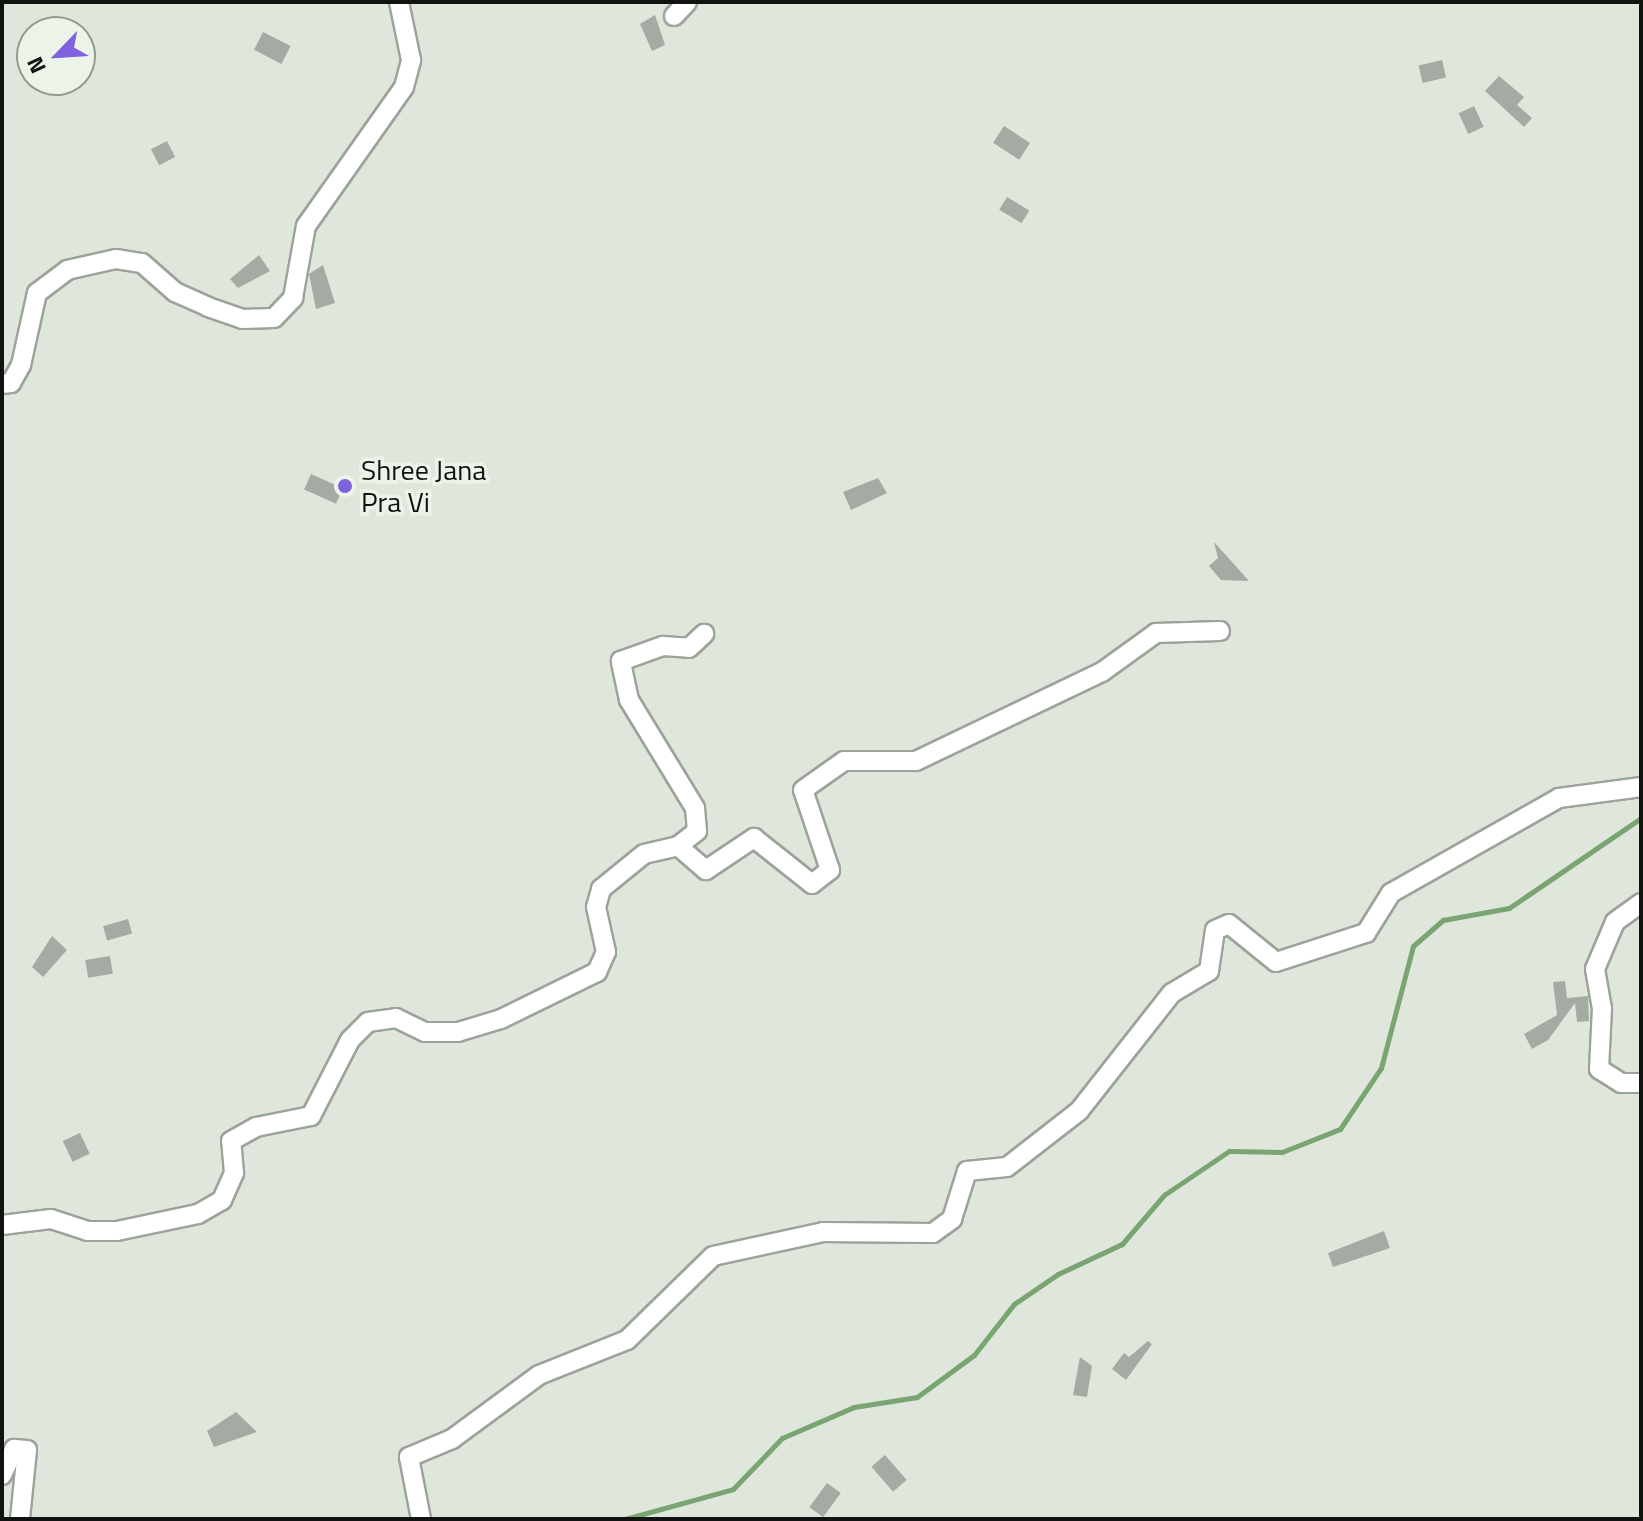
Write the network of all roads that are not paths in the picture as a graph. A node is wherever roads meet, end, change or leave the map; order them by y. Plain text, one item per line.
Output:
1 (399, 2) edge
2 (687, 2) edge
3 (674, 16) dead end
4 (2, 384) edge
5 (1220, 631) dead end
6 (704, 634) dead end
7 (1641, 787) edge
8 (678, 846) junction
9 (1641, 903) edge
10 (1641, 1083) edge
11 (2, 1225) edge
12 (2, 1475) edge
13 (20, 1519) edge
14 (421, 1519) edge

1 - 4 street
2 - 3 street
5 - 8 street
6 - 8 street
7 - 14 street
8 - 11 street
9 - 10 street
12 - 13 street

